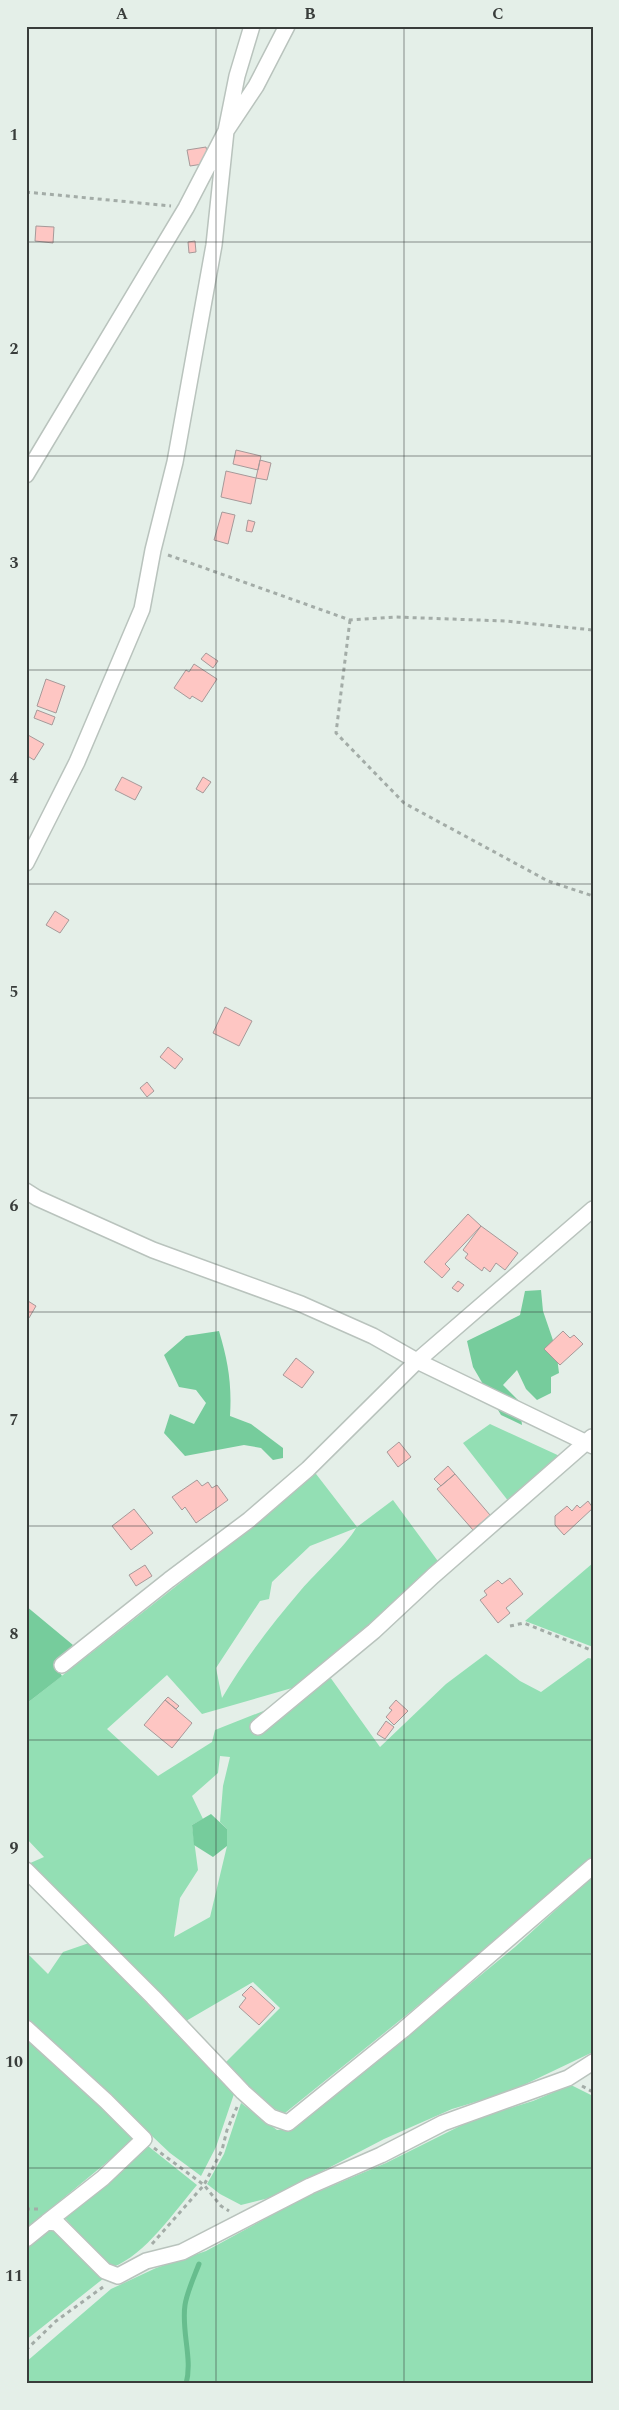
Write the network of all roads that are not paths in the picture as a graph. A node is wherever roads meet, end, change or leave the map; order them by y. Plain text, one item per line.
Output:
1 (252, 26) edge
2 (287, 26) edge
3 (226, 131) junction
4 (26, 475) edge
5 (26, 863) edge
6 (26, 1191) edge
7 (593, 1210) edge
8 (417, 1361) junction
9 (591, 1442) edge
10 (62, 1665) dead end
11 (258, 1727) dead end
12 (593, 1866) edge
13 (26, 1870) edge
14 (26, 2028) edge
15 (593, 2062) edge
16 (48, 2222) junction
17 (26, 2239) edge

1 - 3 street
2 - 3 street
3 - 4 street
3 - 5 street
6 - 8 street
7 - 8 street
8 - 9 street
8 - 10 street
9 - 11 street
12 - 13 street
14 - 16 street
15 - 16 street
16 - 17 street

